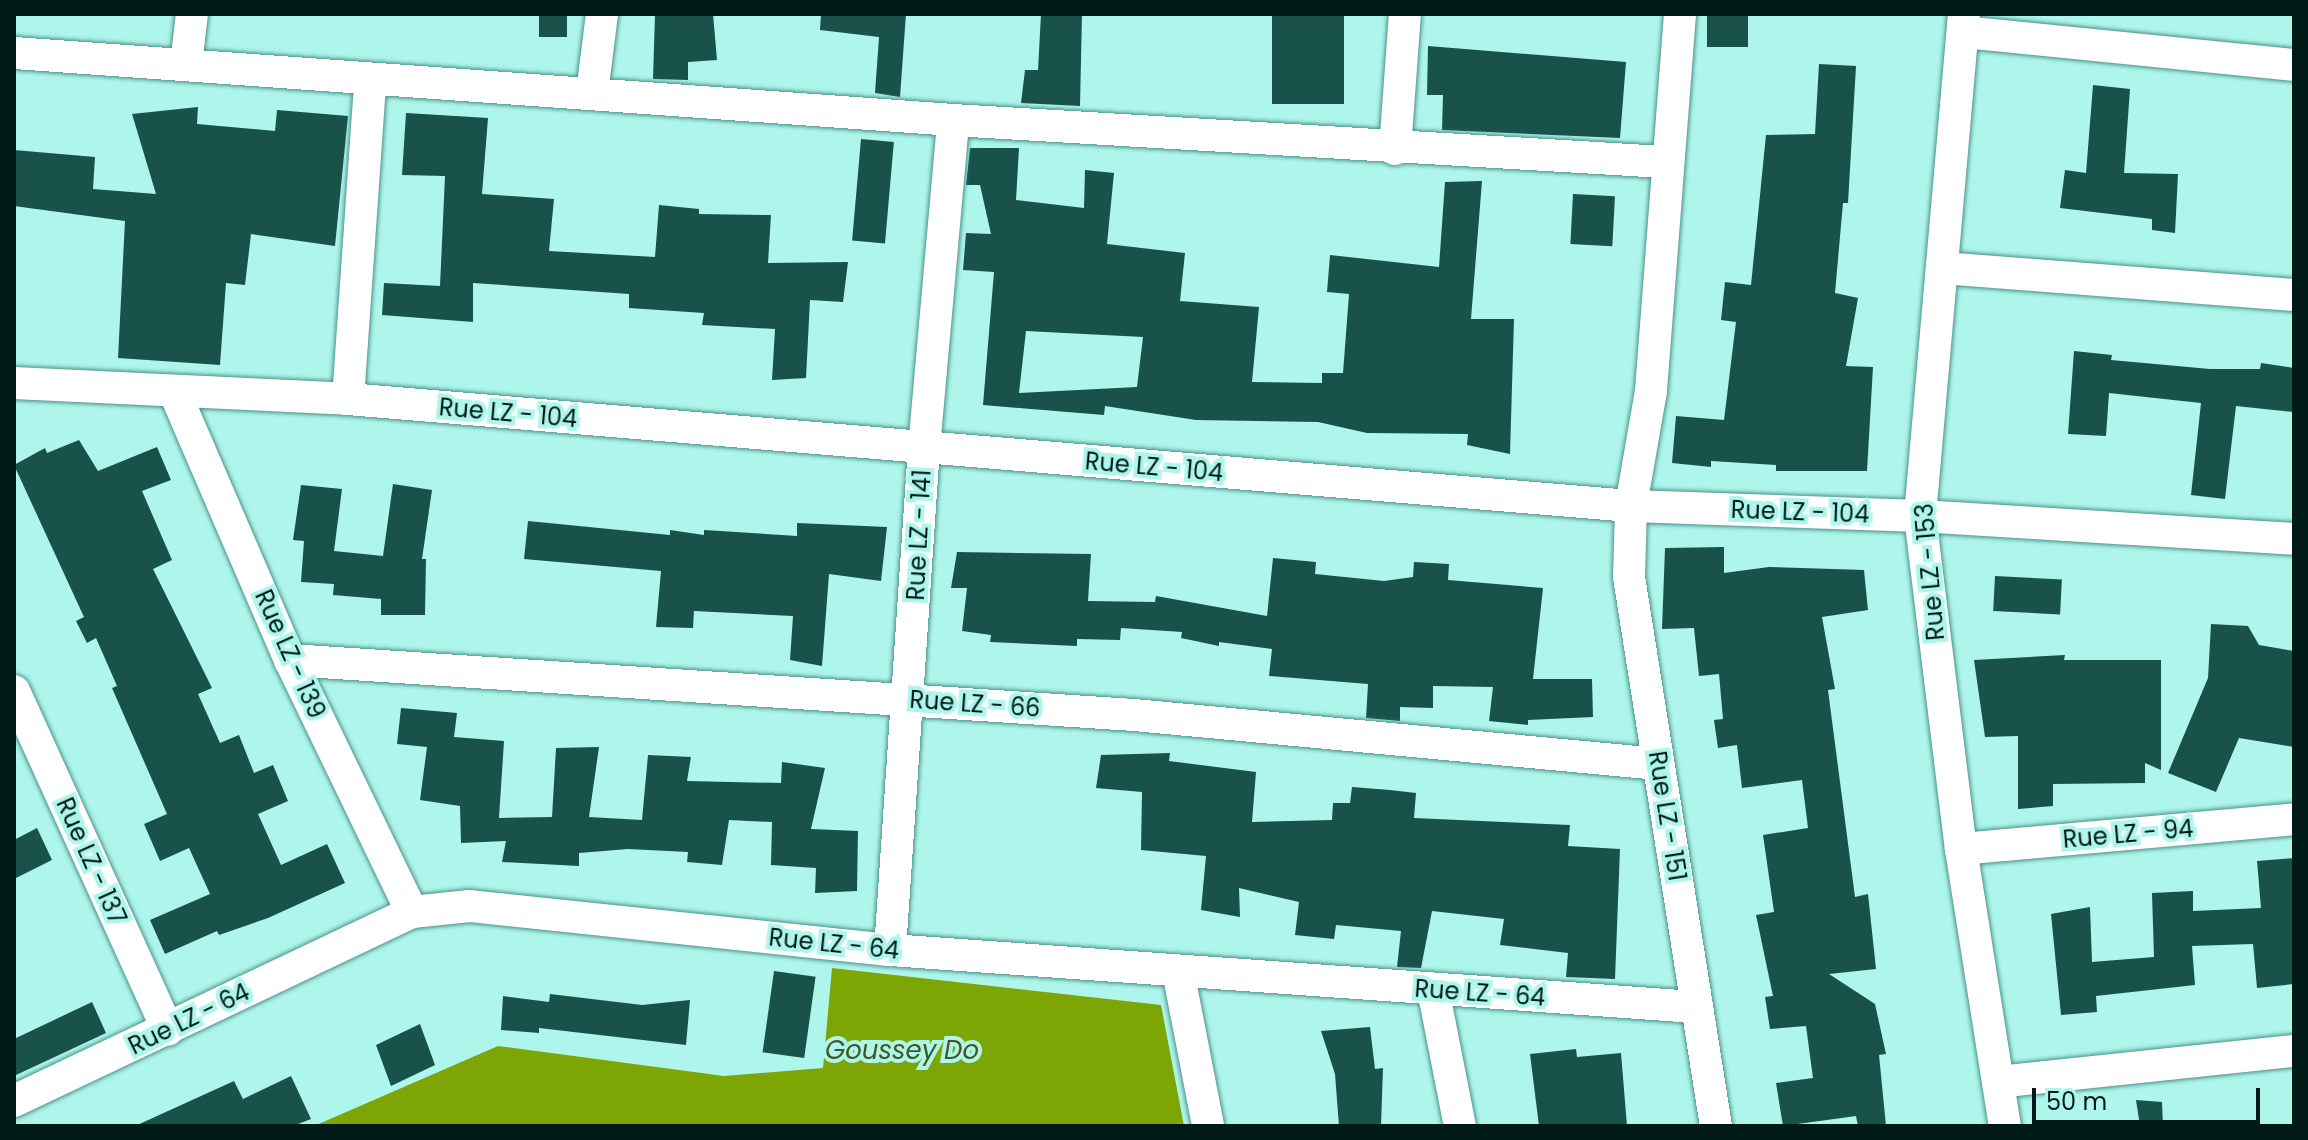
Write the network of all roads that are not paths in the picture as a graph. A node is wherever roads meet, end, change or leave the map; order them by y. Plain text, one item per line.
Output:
1 (192, 14) edge
2 (602, 14) edge
3 (1405, 14) edge
4 (1680, 14) edge
5 (1964, 23) edge
6 (14, 53) edge
7 (186, 64) junction
8 (2294, 65) edge
9 (370, 81) junction
10 (592, 93) junction
11 (953, 120) junction
12 (1395, 149) junction
13 (1665, 162) junction
14 (1942, 268) junction
15 (2294, 295) edge
16 (14, 383) edge
17 (175, 393) junction
18 (348, 399) junction
19 (924, 448) junction
20 (1631, 506) junction
21 (1920, 516) junction
22 (2294, 539) edge
23 (290, 660) junction
24 (14, 691) edge
25 (910, 700) junction
26 (1658, 764) junction
27 (2294, 819) edge
28 (1961, 849) junction
29 (412, 912) junction
30 (890, 950) junction
31 (1178, 971) junction
32 (1433, 989) junction
33 (1696, 1007) junction
34 (168, 1030) junction
35 (2294, 1051) edge
36 (1998, 1082) junction
37 (14, 1101) edge
38 (1208, 1126) edge
39 (1460, 1126) edge
40 (1716, 1126) edge
41 (2005, 1126) edge

1 - 7 street
2 - 10 street
3 - 12 street
4 - 13 street, Rue LZ - 151
5 - 8 street
5 - 14 street, Rue LZ - 153
6 - 7 street
7 - 9 street
9 - 10 street
9 - 18 street
10 - 11 street
11 - 12 street
11 - 19 street, Rue LZ - 141
12 - 13 street
13 - 20 street, Rue LZ - 151
14 - 15 street
14 - 21 street, Rue LZ - 153
16 - 17 street, Rue LZ - 104
17 - 18 street, Rue LZ - 104
17 - 23 street, Rue LZ - 139
18 - 19 street, Rue LZ - 104
19 - 20 street, Rue LZ - 104
19 - 25 street, Rue LZ - 141
20 - 21 street, Rue LZ - 104
20 - 26 street, Rue LZ - 151
21 - 22 street, Rue LZ - 104
21 - 28 street, Rue LZ - 153
23 - 25 street, Rue LZ - 66
23 - 29 street, Rue LZ - 139
24 - 34 street, Rue LZ - 137
25 - 26 street, Rue LZ - 66
25 - 30 street, Rue LZ - 141
26 - 33 street, Rue LZ - 151
27 - 28 street, Rue LZ - 94
28 - 36 street, Rue LZ - 153
29 - 30 street, Rue LZ - 64
29 - 34 street, Rue LZ - 64
30 - 31 street, Rue LZ - 64
31 - 32 street, Rue LZ - 64
31 - 38 street
32 - 33 street, Rue LZ - 64
32 - 39 street
33 - 40 street, Rue LZ - 151
34 - 37 street, Rue LZ - 64
35 - 36 street
36 - 41 street, Rue LZ - 153

